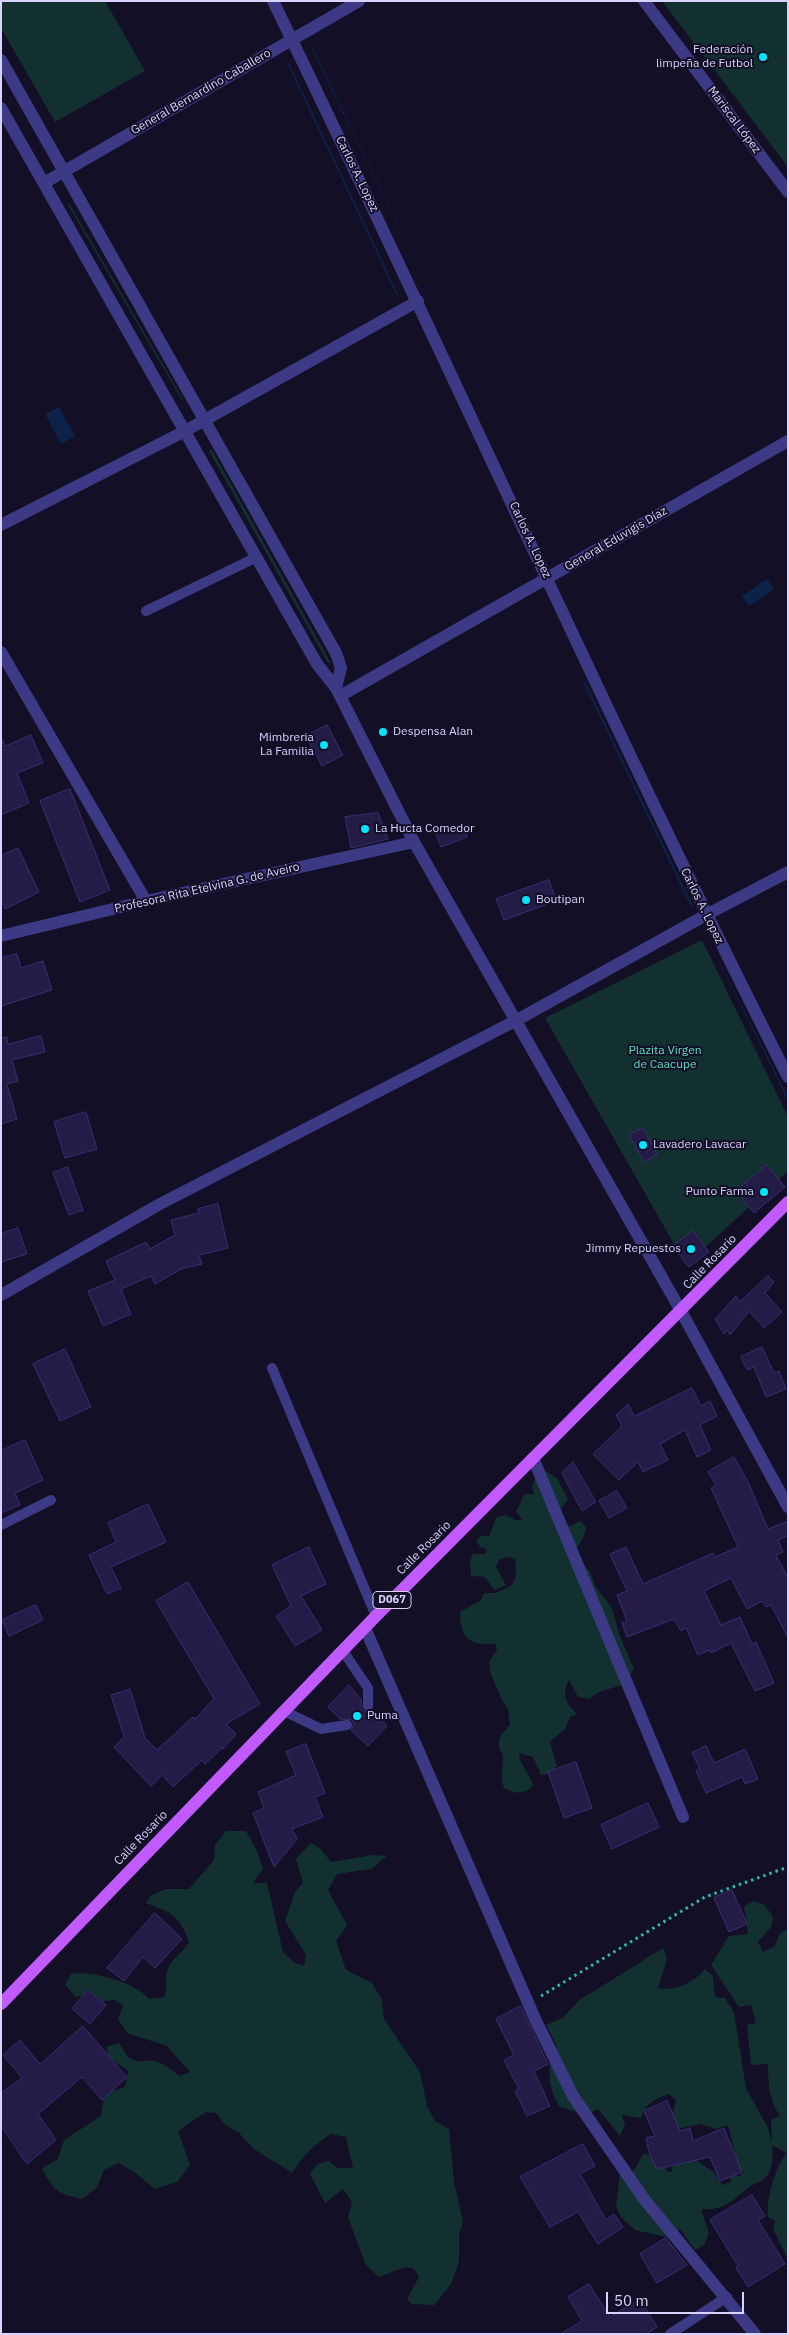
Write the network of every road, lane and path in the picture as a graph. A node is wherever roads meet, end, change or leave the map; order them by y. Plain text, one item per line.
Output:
1 (273, 1) edge
2 (359, 1) edge
3 (644, 1) edge
4 (292, 40) junction
5 (1, 60) edge
6 (1, 108) edge
7 (64, 172) junction
8 (44, 183) junction
9 (788, 192) edge
10 (418, 301) junction
11 (205, 420) junction
12 (185, 432) junction
13 (788, 441) edge
14 (1, 525) edge
15 (257, 556) junction
16 (548, 578) junction
17 (146, 611) dead end
18 (1, 652) edge
19 (338, 692) junction
20 (414, 842) junction
21 (788, 872) edge
22 (146, 901) junction
23 (706, 915) junction
24 (1, 936) edge
25 (517, 1020) junction
26 (788, 1077) edge
27 (788, 1202) edge
28 (1, 1294) edge
29 (681, 1311) junction
30 (272, 1368) dead end
31 (533, 1458) junction
32 (51, 1500) dead end
33 (788, 1507) edge
34 (1, 1525) edge
35 (376, 1616) junction
36 (365, 1628) junction
37 (342, 1651) junction
38 (368, 1706) dead end
39 (284, 1710) junction
40 (347, 1725) dead end
41 (683, 1817) dead end
42 (788, 1867) edge
43 (529, 2003) junction
44 (1, 2004) edge
45 (727, 2296) junction
46 (670, 2334) edge
47 (755, 2334) edge

1 - 4 street, Carlos A. Lopez
2 - 4 street, General Bernardino Caballero
3 - 9 street, Mariscal López
4 - 7 street, General Bernardino Caballero
4 - 10 street, Carlos A. Lopez
5 - 7 street
6 - 8 street
7 - 8 street, General Bernardino Caballero
7 - 11 street
8 - 12 street
10 - 11 street
10 - 16 street, Carlos A. Lopez
11 - 12 street
11 - 19 street
12 - 14 street
12 - 15 street
13 - 16 street, General Eduvigis Díaz
15 - 17 lane
15 - 19 street
16 - 19 street, General Eduvigis Díaz
16 - 23 street, Carlos A. Lopez
18 - 22 street
19 - 20 street
20 - 22 street, Profesora Rita Etelvina G. de Aveiro
20 - 25 street
21 - 23 street
22 - 24 street, Profesora Rita Etelvina G. de Aveiro
23 - 25 street
23 - 26 street, Carlos A. Lopez
25 - 28 street
25 - 29 street
27 - 29 main road, Calle Rosario / D067
29 - 31 main road, Calle Rosario / D067
29 - 33 street
30 - 35 lane
31 - 35 main road, Calle Rosario / D067
31 - 41 street
32 - 34 lane
35 - 36 main road, Calle Rosario / D067
36 - 37 main road, Calle Rosario / D067
36 - 43 street
37 - 38 lane
37 - 39 main road, Calle Rosario / D067
39 - 40 lane
39 - 44 main road, Calle Rosario / D067
42 - 43 path
43 - 45 street
45 - 46 lane
45 - 47 street

